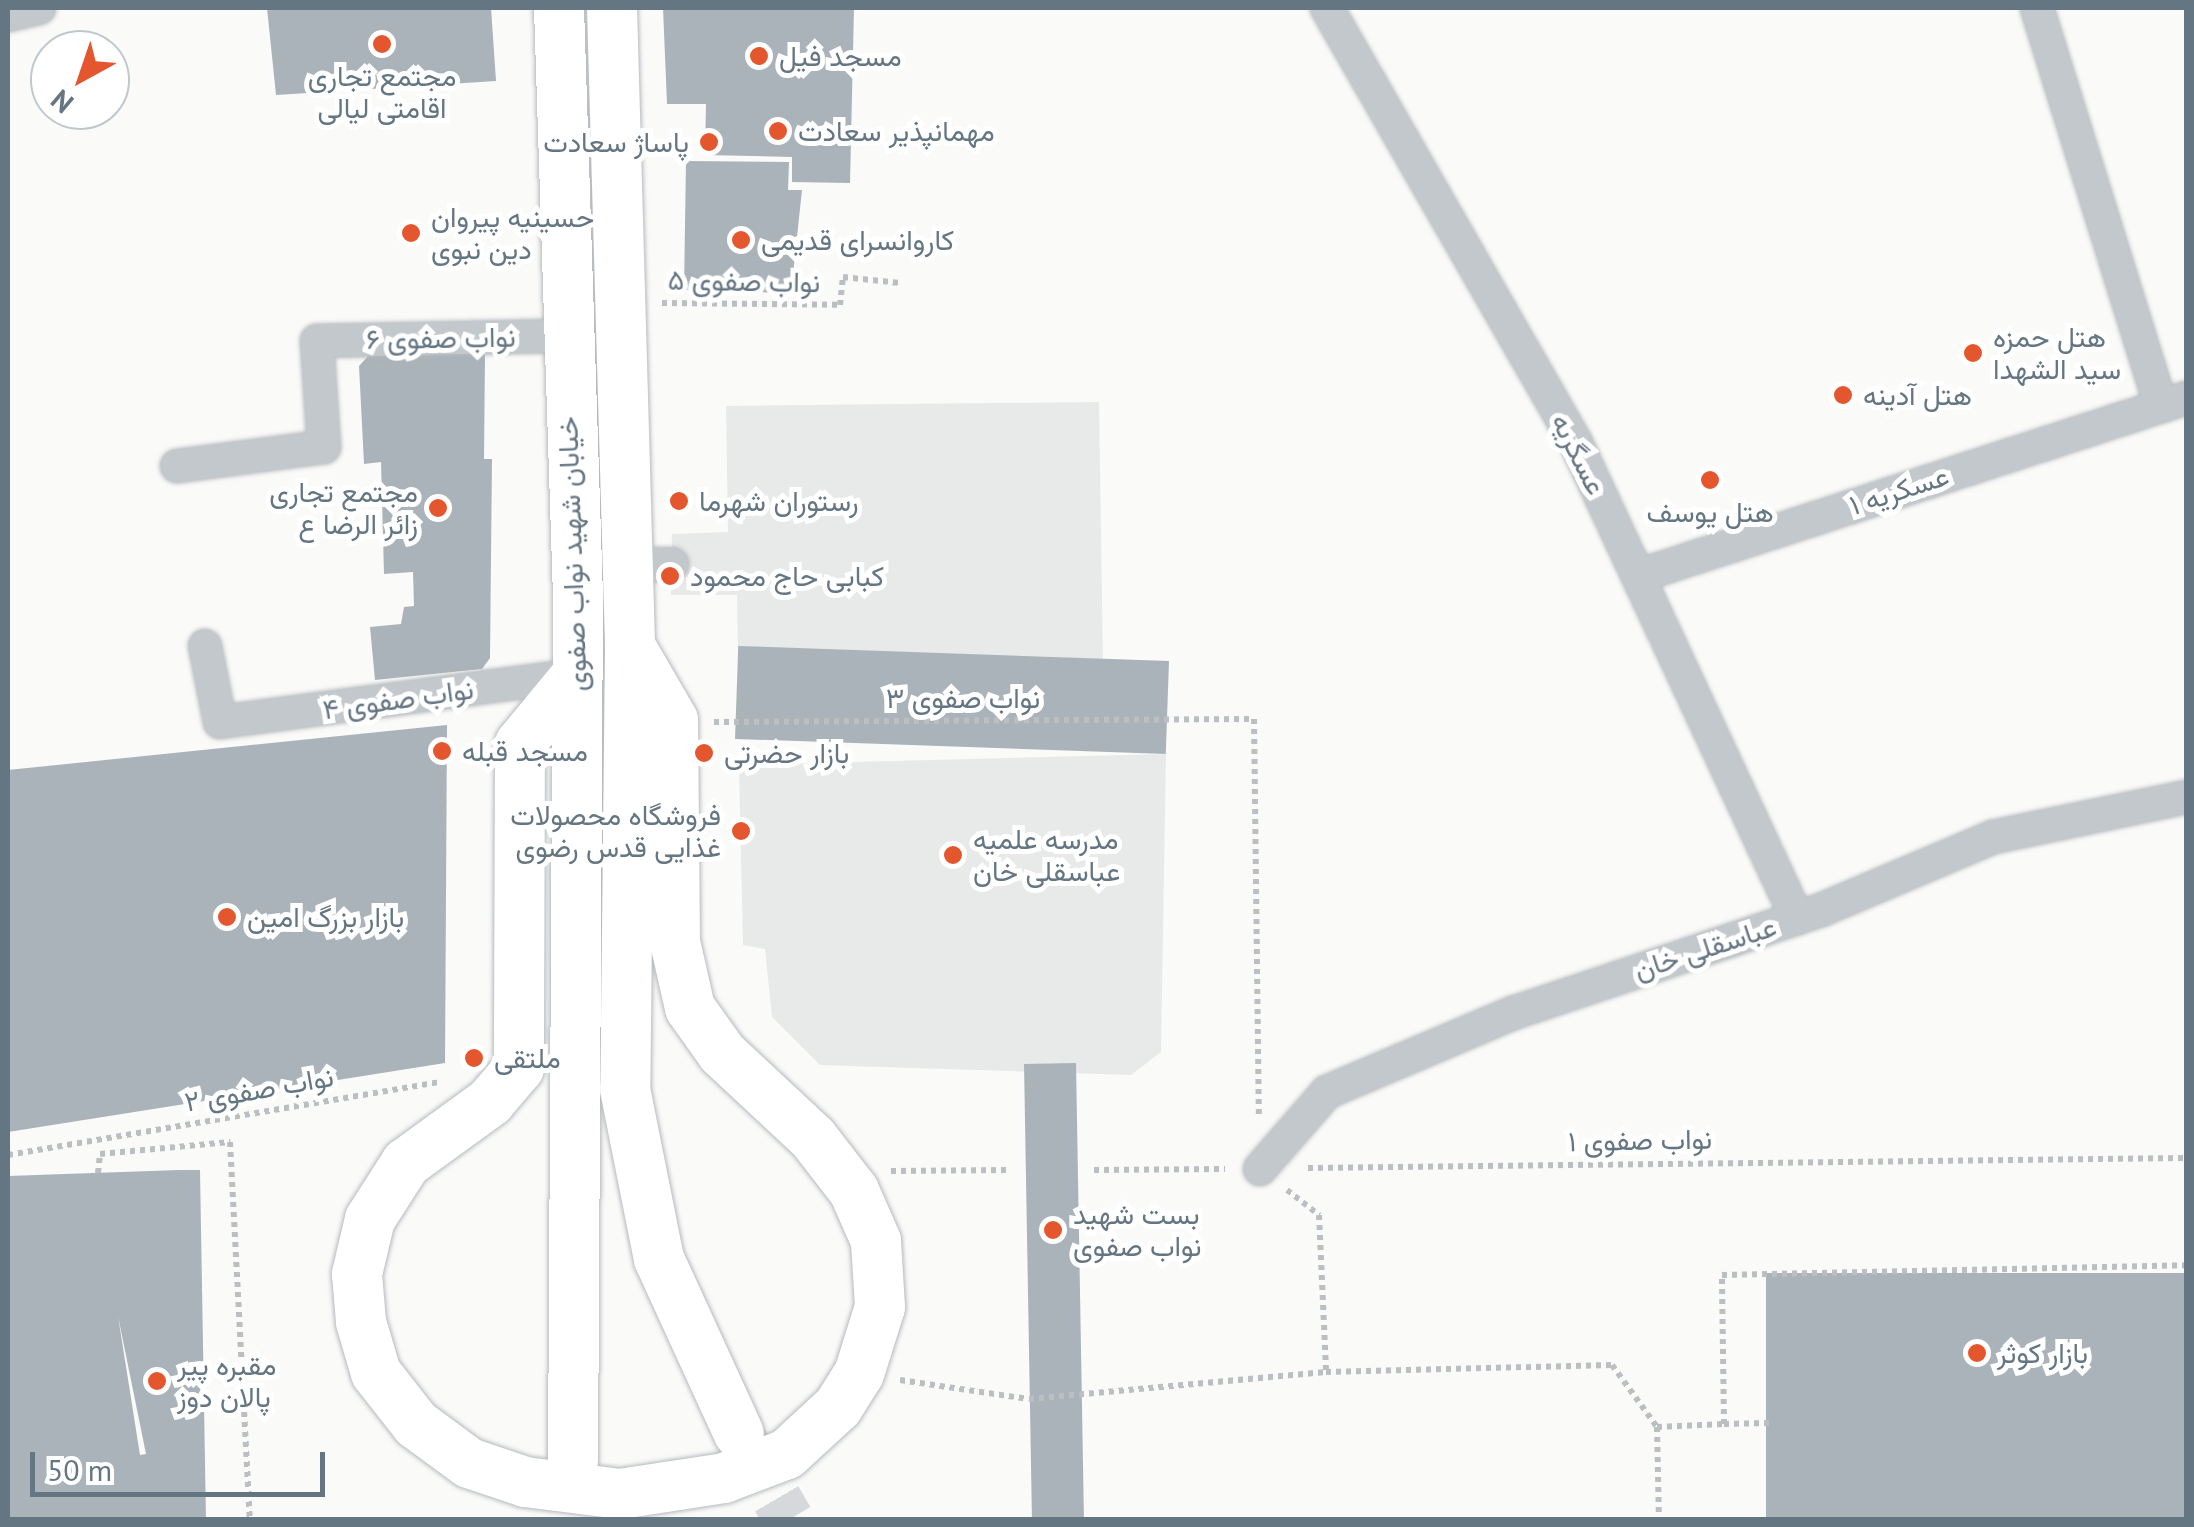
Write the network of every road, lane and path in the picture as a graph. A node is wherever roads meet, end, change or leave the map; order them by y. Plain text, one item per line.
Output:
1 (38, 8) edge
2 (559, 8) edge
3 (612, 8) edge
4 (1327, 8) edge
5 (2037, 8) edge
6 (8, 14) edge
7 (900, 284) dead end
8 (621, 302) junction
9 (565, 336) junction
10 (2173, 401) edge
11 (177, 466) dead end
12 (1638, 576) junction
13 (205, 646) dead end
14 (630, 646) junction
15 (577, 675) junction
16 (672, 720) junction
17 (2186, 797) edge
18 (1798, 918) junction
19 (519, 1068) junction
20 (8, 1155) edge
21 (2186, 1158) edge
22 (1260, 1169) junction
23 (1010, 1170) dead end
24 (1094, 1170) dead end
25 (98, 1173) dead end
26 (854, 1191) junction
27 (2186, 1265) edge
28 (1326, 1372) junction
29 (859, 1374) junction
30 (1769, 1423) dead end
31 (1724, 1424) junction
32 (1658, 1427) junction
33 (739, 1434) tunnel mouth
34 (573, 1461) dead end
35 (620, 1507) edge
36 (250, 1520) edge
37 (1658, 1520) edge

1 - 6 street
2 - 9 main road, خیابان شهید نواب صفوی
3 - 8 main road, خیابان شهید نواب صفوی
4 - 12 street, عسگریه
5 - 10 street
7 - 8 path, نواب صفوی ۵
8 - 14 main road, خیابان شهید نواب صفوی
9 - 11 street, نواب صفوی ۶
9 - 15 main road, خیابان شهید نواب صفوی
10 - 12 street, عسکریه ۱
12 - 18 street, عسگریه
13 - 15 street, نواب صفوی ۴
14 - 16 main road
14 - 33 main road, خیابان شهید نواب صفوی
15 - 19 main road
15 - 34 main road, خیابان شهید نواب صفوی
16 - 22 path, نواب صفوی ۳
16 - 26 main road
17 - 18 street, عباسقلی خان
18 - 22 street, عباسقلی خان
19 - 20 path, نواب صفوی ۲
19 - 35 main road
21 - 22 path, نواب صفوی ۱
22 - 24 path, نواب صفوی ۱
22 - 28 path
23 - 26 path
25 - 36 path
26 - 29 main road
27 - 31 path
28 - 29 path
28 - 32 path
29 - 35 main road
30 - 31 path
31 - 32 path
32 - 37 path

